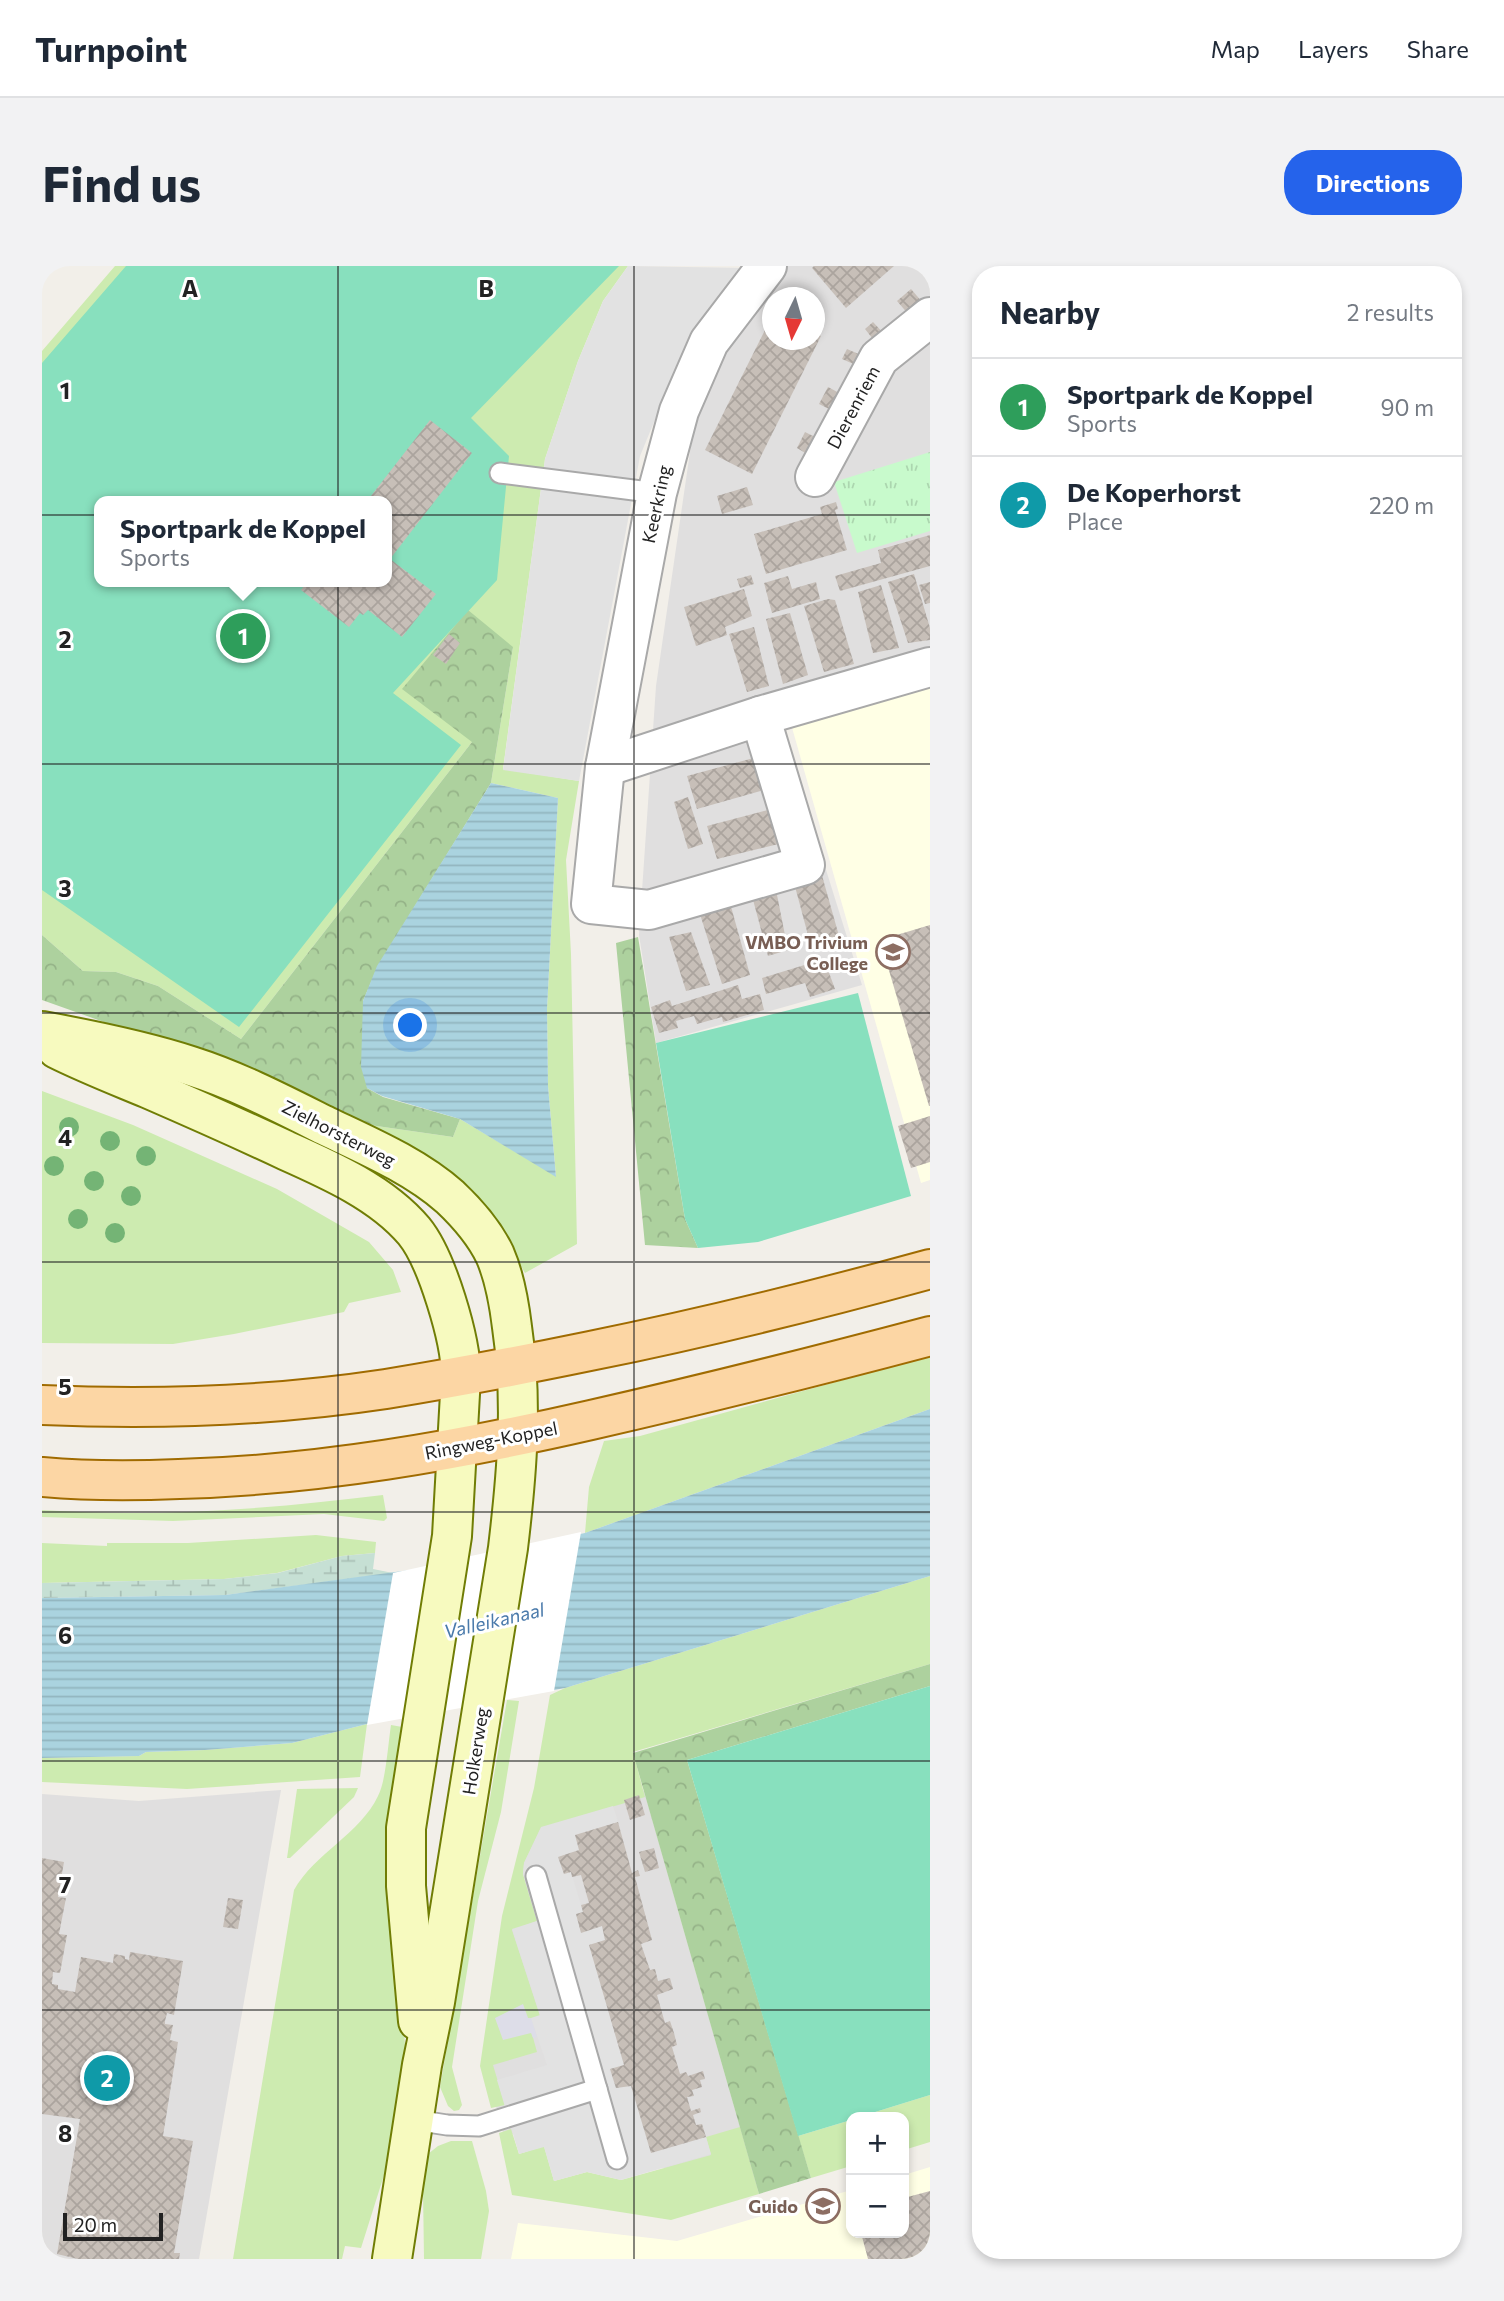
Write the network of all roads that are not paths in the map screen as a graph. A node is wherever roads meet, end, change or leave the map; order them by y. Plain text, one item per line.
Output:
1 (767, 266) edge
2 (930, 317) edge
3 (500, 473) dead end
4 (815, 477) dead end
5 (657, 493) junction
6 (930, 667) edge
7 (760, 716) junction
8 (605, 767) junction
9 (42, 1031) edge
10 (42, 1042) edge
11 (930, 1269) edge
12 (930, 1336) edge
13 (518, 1366) junction
14 (461, 1376) junction
15 (42, 1405) edge
16 (519, 1436) junction
17 (456, 1449) junction
18 (42, 1476) edge
19 (536, 1876) dead end
20 (422, 2065) junction
21 (597, 2089) junction
22 (415, 2120) junction
23 (617, 2159) dead end
24 (392, 2259) edge

1 - 5 street, Keerkring
2 - 4 street, Dierenriem
3 - 5 lane
5 - 8 street, Keerkring
6 - 7 street
7 - 8 street
7 - 8 street, Keerkring
9 - 13 street, Zielhorsterweg
10 - 14 street
11 - 13 main road
12 - 16 main road, Ringweg-Koppel
13 - 14 main road
13 - 16 street, Zielhorsterweg
14 - 15 main road
14 - 17 street, Holkerweg
16 - 17 main road, Ringweg-Koppel
16 - 20 street, Holkerweg
17 - 18 main road, Ringweg-Koppel
17 - 20 street, Holkerweg
19 - 21 lane
20 - 22 street, Holkerweg
21 - 22 lane
21 - 23 lane
22 - 24 street, Holkerweg

